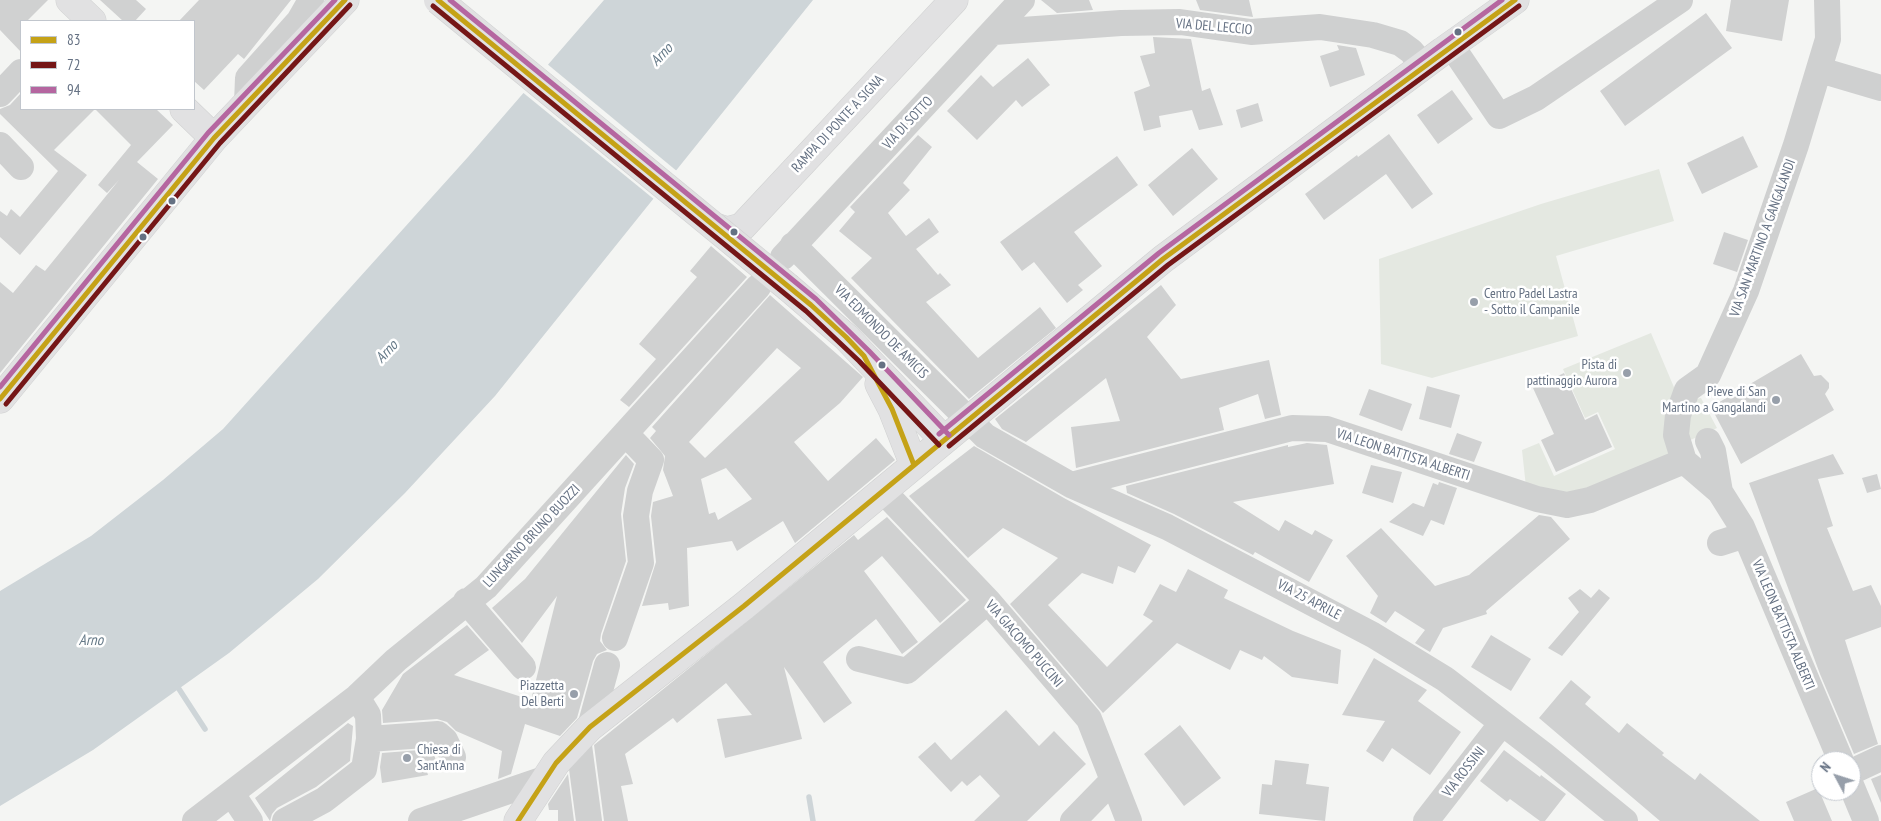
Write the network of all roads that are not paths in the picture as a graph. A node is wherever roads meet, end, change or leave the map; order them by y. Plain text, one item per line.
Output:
1 (311, 0) edge
2 (345, 0) edge
3 (438, 0) edge
4 (954, 0) edge
5 (1022, 0) edge
6 (1515, 0) edge
7 (1680, 0) edge
8 (1828, 0) edge
9 (994, 32) junction
10 (1451, 45) junction
11 (1424, 66) junction
12 (1820, 70) junction
13 (20, 73) edge
14 (1881, 88) edge
15 (0, 94) edge
16 (247, 102) junction
17 (185, 110) edge
18 (214, 138) junction
19 (0, 145) edge
20 (21, 167) dead end
21 (715, 227) junction
22 (788, 251) joint
23 (758, 287) dead end
24 (864, 356) junction
25 (0, 399) edge
26 (969, 419) junction
27 (626, 434) junction
28 (944, 440) junction
29 (1708, 441) dead end
30 (1684, 461) junction
31 (914, 465) junction
32 (1071, 485) junction
33 (882, 490) junction
34 (1720, 492) junction
35 (1745, 535) junction
36 (1720, 543) dead end
37 (466, 601) junction
38 (988, 602) junction
39 (615, 638) dead end
40 (859, 659) dead end
41 (607, 665) dead end
42 (523, 667) dead end
43 (357, 697) junction
44 (1502, 723) junction
45 (584, 732) junction
46 (369, 739) junction
47 (1837, 751) edge
48 (453, 757) dead end
49 (1881, 758) edge
50 (1861, 767) edge
51 (544, 780) junction
52 (1113, 780) junction
53 (232, 794) junction
54 (1858, 801) edge
55 (526, 816) edge
56 (195, 821) edge
57 (250, 821) edge
58 (285, 821) edge
59 (421, 821) edge
60 (589, 821) edge
61 (1073, 821) edge
62 (1129, 821) edge
63 (1426, 821) edge
64 (1625, 821) edge
65 (1866, 821) edge

1 - 16 street
2 - 16 main road
3 - 21 main road, bridge
4 - 21 main road, RAMPA DI PONTE A SIGNA
5 - 9 street, VIA DI SOTTO
6 - 10 main road
7 - 10 street
8 - 12 street, VIA SAN MARTINO A GANGALANDI
9 - 11 street, VIA DEL LECCIO
9 - 22 street, VIA DI SOTTO
10 - 11 main road
11 - 26 main road
12 - 14 street
12 - 30 street, VIA SAN MARTINO A GANGALANDI
13 - 15 street
16 - 18 main road
17 - 18 main road
18 - 25 main road
19 - 20 street
21 - 24 main road, bridge
22 - 26 street, VIA EDMONDO DE AMICIS
23 - 27 street, LUNGARNO BRUNO BUOZZI
24 - 28 main road
24 - 31 main road
26 - 28 main road
26 - 32 street, VIA 25 APRILE
27 - 37 street, LUNGARNO BRUNO BUOZZI
27 - 39 street
28 - 31 main road
29 - 34 street, VIA LEON BATTISTA ALBERTI
30 - 32 street, VIA LEON BATTISTA ALBERTI
30 - 34 street, VIA LEON BATTISTA ALBERTI
31 - 33 main road
32 - 44 street, VIA 25 APRILE
33 - 38 street, VIA GIACOMO PUCCINI
33 - 45 main road
34 - 35 street, VIA LEON BATTISTA ALBERTI
35 - 36 street
35 - 47 street, VIA LEON BATTISTA ALBERTI
37 - 42 street
37 - 43 street, LUNGARNO BRUNO BUOZZI
38 - 40 street
38 - 52 street, VIA GIACOMO PUCCINI
41 - 45 street
43 - 46 street
43 - 53 street, LUNGARNO BRUNO BUOZZI
44 - 63 street, VIA ROSSINI
44 - 64 street, VIA 25 APRILE
45 - 51 main road
45 - 60 street
46 - 48 street
46 - 58 street
49 - 50 street
51 - 55 main road
51 - 59 street
52 - 61 street
52 - 62 street, VIA GIACOMO PUCCINI
53 - 56 street, LUNGARNO BRUNO BUOZZI
53 - 57 street
54 - 65 street

